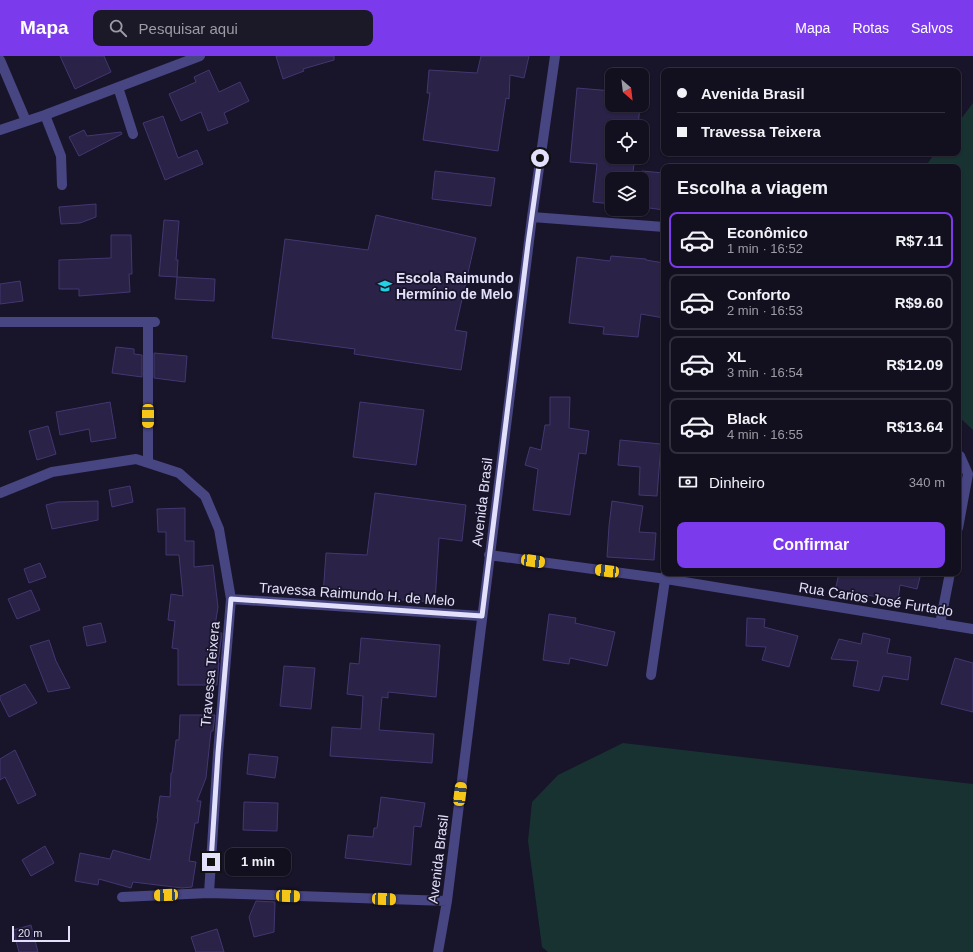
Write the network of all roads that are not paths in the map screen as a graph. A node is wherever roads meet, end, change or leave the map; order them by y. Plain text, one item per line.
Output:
1 (200, 56) edge
2 (555, 56) edge
3 (0, 60) edge
4 (118, 87) junction
5 (45, 115) junction
6 (26, 121) junction
7 (0, 130) edge
8 (133, 134) dead end
9 (62, 185) dead end
10 (532, 216) junction
11 (661, 227) edge
12 (0, 322) edge
13 (961, 458) edge
14 (148, 463) junction
15 (0, 493) edge
16 (961, 512) edge
17 (489, 555) junction
18 (661, 575) edge
19 (666, 576) edge
20 (949, 576) edge
21 (231, 599) junction
22 (482, 616) junction
23 (940, 624) junction
24 (973, 629) edge
25 (651, 675) dead end
26 (209, 893) junction
27 (122, 897) dead end
28 (447, 902) junction
29 (438, 952) edge

1 - 4 street
2 - 10 street, Avenida Brasil
3 - 6 street
4 - 5 street
4 - 8 street
5 - 6 street
5 - 9 street
6 - 7 street
10 - 11 street
10 - 17 street, Avenida Brasil
12 - 14 street
13 - 16 street
14 - 15 street
14 - 21 street, Travessa Teixera
17 - 18 street, Rua Carios José Furtado
17 - 22 street, Avenida Brasil
19 - 23 street, Rua Carios José Furtado
19 - 25 street
20 - 23 street
21 - 22 street, Travessa Raimundo H. de Melo
21 - 26 street, Travessa Teixera
22 - 28 street, Avenida Brasil
23 - 24 street, Rua Carios José Furtado
26 - 27 street
26 - 28 street
28 - 29 street, Avenida Brasil

